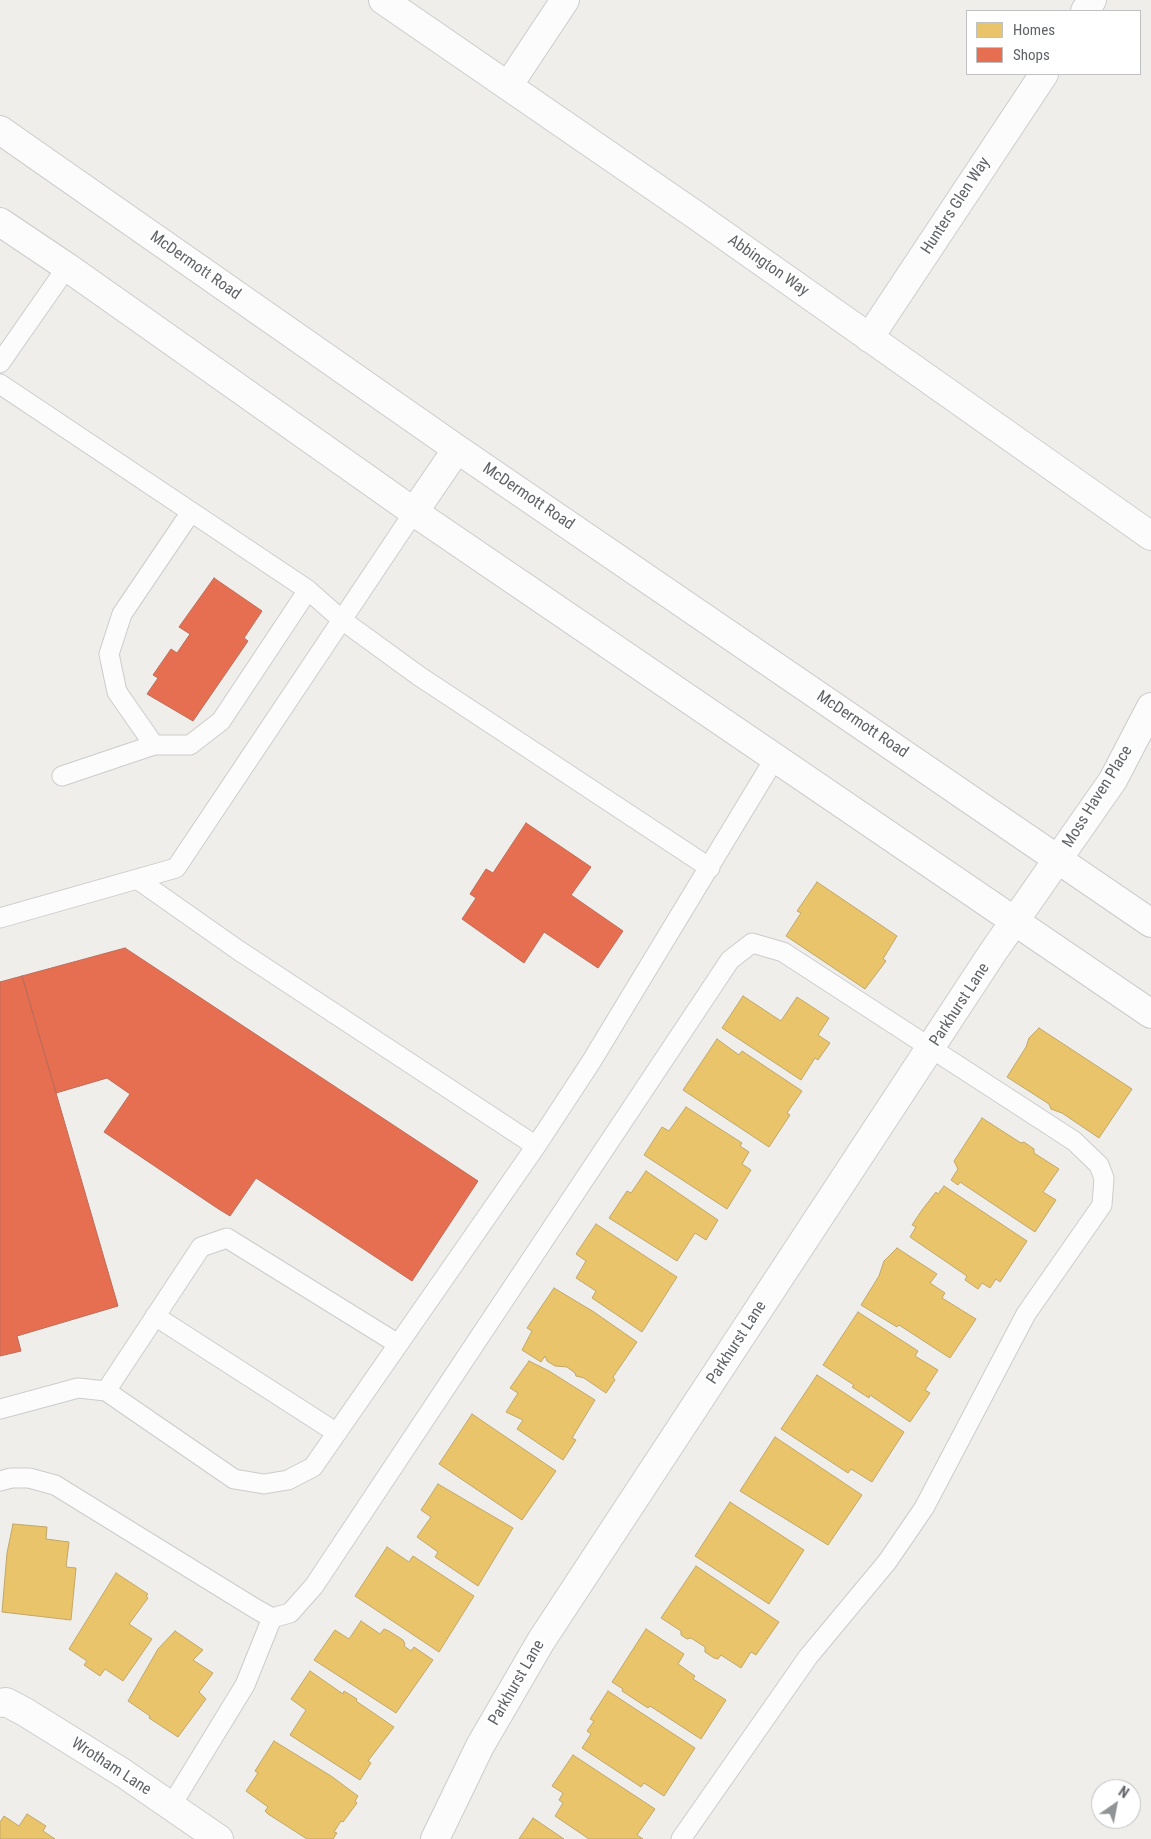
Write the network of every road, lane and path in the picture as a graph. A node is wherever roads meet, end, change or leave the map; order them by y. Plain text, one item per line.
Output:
1 (383, 0) edge
2 (565, 0) edge
3 (1043, 75) edge
4 (508, 86) junction
5 (0, 130) edge
6 (0, 222) edge
7 (67, 267) junction
8 (869, 338) junction
9 (0, 362) edge
10 (0, 384) edge
11 (458, 449) junction
12 (191, 512) junction
13 (414, 512) junction
14 (1151, 536) edge
15 (308, 590) junction
16 (342, 620) junction
17 (1151, 707) edge
18 (154, 745) junction
19 (775, 758) junction
20 (62, 776) dead end
21 (1059, 859) junction
22 (710, 868) junction
23 (136, 879) junction
24 (0, 918) edge
25 (1015, 921) junction
26 (1151, 923) edge
27 (1151, 1014) edge
28 (932, 1048) junction
29 (536, 1146) junction
30 (155, 1316) junction
31 (398, 1344) junction
32 (106, 1391) junction
33 (0, 1409) edge
34 (337, 1433) junction
35 (0, 1481) edge
36 (272, 1618) junction
37 (0, 1703) edge
38 (171, 1806) junction
39 (219, 1839) edge
40 (435, 1839) edge
41 (681, 1839) edge

1 - 4 street, Abbington Way
2 - 4 street
3 - 8 street, Hunters Glen Way
4 - 8 street, Abbington Way
5 - 11 street, McDermott Road
6 - 7 street
7 - 9 lane
7 - 13 street
8 - 14 street, Abbington Way
10 - 12 lane
11 - 13 street
11 - 21 street, McDermott Road
12 - 15 lane
12 - 18 lane
13 - 16 lane
13 - 19 street
15 - 16 lane
15 - 18 lane
16 - 22 lane
16 - 23 lane
17 - 21 street, Moss Haven Place
18 - 20 lane
19 - 22 lane
19 - 25 street
21 - 25 street, Parkhurst Lane
21 - 26 street, McDermott Road
22 - 29 lane
23 - 24 lane
23 - 29 lane
25 - 27 street
25 - 28 street, Parkhurst Lane
28 - 36 lane
28 - 40 street, Parkhurst Lane
28 - 41 lane
29 - 31 lane
30 - 31 lane
30 - 32 lane
30 - 34 lane
31 - 34 lane
32 - 33 lane
32 - 34 lane
35 - 36 lane
36 - 38 lane
37 - 38 street, Wrotham Lane
38 - 39 street, Wrotham Lane

